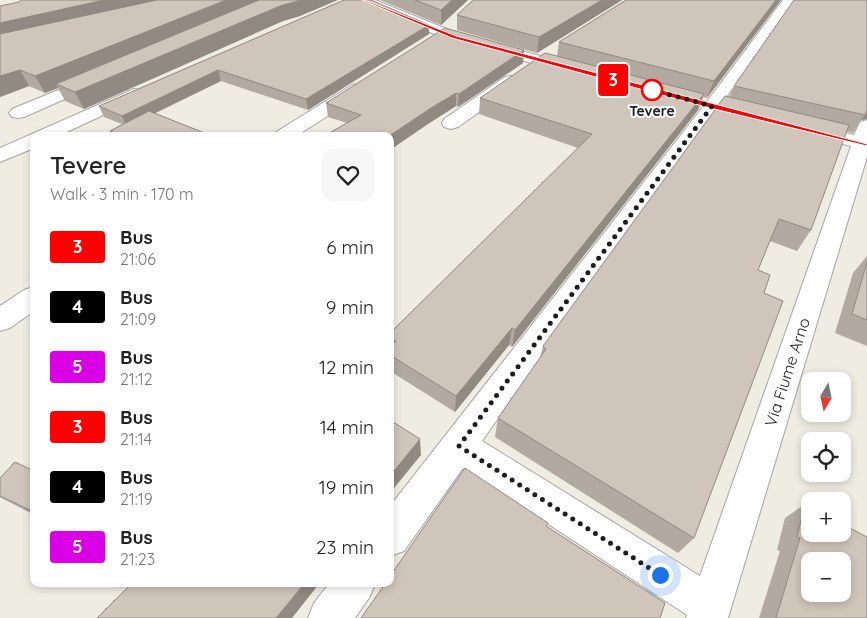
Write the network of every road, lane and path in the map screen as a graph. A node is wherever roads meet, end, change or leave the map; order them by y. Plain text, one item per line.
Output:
1 (364, 0) edge
2 (789, 0) edge
3 (449, 28) junction
4 (424, 46) edge
5 (556, 50) edge
6 (540, 60) junction
7 (588, 73) edge
8 (109, 74) edge
9 (374, 78) edge
10 (151, 87) edge
11 (18, 113) dead end
12 (451, 124) dead end
13 (796, 127) edge
14 (52, 132) edge
15 (289, 132) edge
16 (865, 138) edge
17 (30, 142) edge
18 (0, 156) edge
19 (30, 300) edge
20 (0, 320) edge
21 (459, 446) junction
22 (394, 532) edge
23 (353, 587) edge
24 (709, 613) edge
25 (330, 618) edge

1 - 3 street
2 - 21 street
3 - 4 street
3 - 6 street
5 - 6 street
6 - 7 street
6 - 12 street
8 - 11 street
9 - 15 street
10 - 14 street
13 - 16 street
16 - 24 street, Via Fiume Arno
17 - 18 street
19 - 20 street
21 - 22 street
21 - 24 street
23 - 25 street

